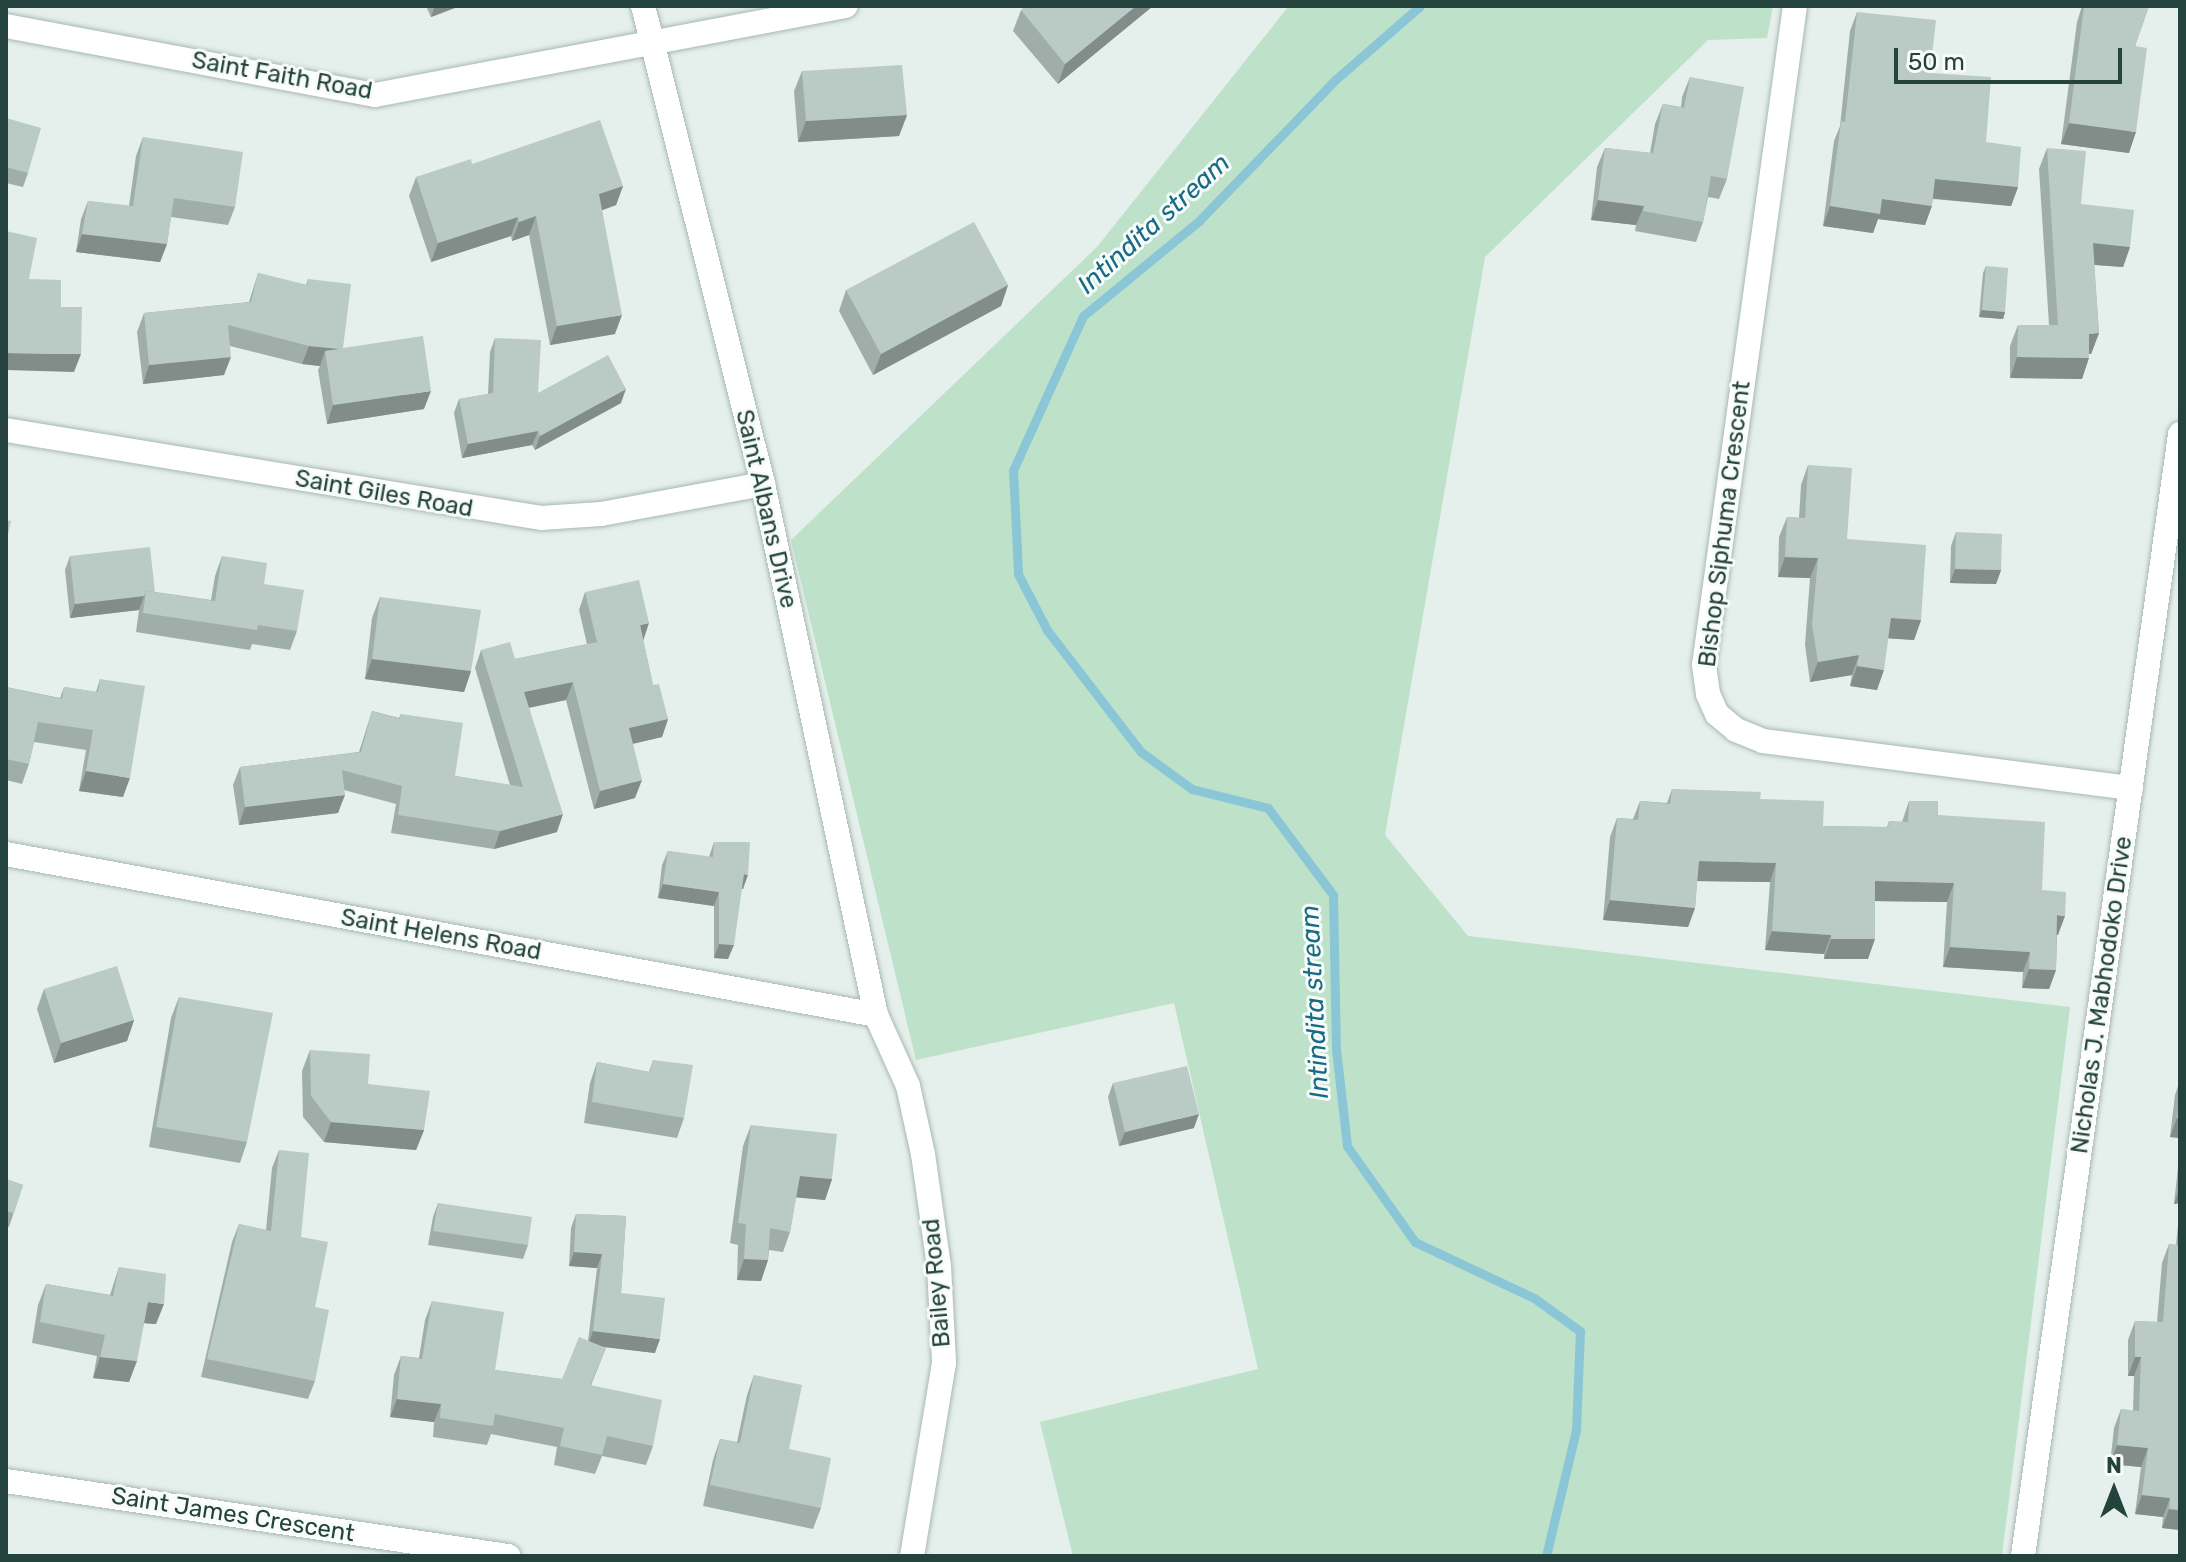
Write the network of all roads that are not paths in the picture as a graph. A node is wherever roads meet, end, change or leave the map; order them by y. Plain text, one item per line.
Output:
1 (643, 6) edge
2 (846, 6) edge
3 (1795, 6) edge
4 (6, 26) edge
5 (652, 42) junction
6 (6, 430) edge
7 (2180, 434) edge
8 (763, 484) junction
9 (2131, 788) junction
10 (6, 854) edge
11 (876, 1015) junction
12 (6, 1481) edge
13 (508, 1556) edge
14 (912, 1556) edge
15 (2023, 1556) edge

1 - 5 street, Saint Albans Drive
2 - 5 street, Saint Faith Road
3 - 9 street, Bishop Siphuma Crescent
4 - 5 street, Saint Faith Road
5 - 8 street, Saint Albans Drive
6 - 8 street, Saint Giles Road
7 - 9 street, Nicholas J. Mabhodoko Drive
8 - 11 street, Saint Albans Drive
9 - 15 street, Nicholas J. Mabhodoko Drive
10 - 11 street, Saint Helens Road
11 - 14 street, Bailey Road
12 - 13 street, Saint James Crescent

